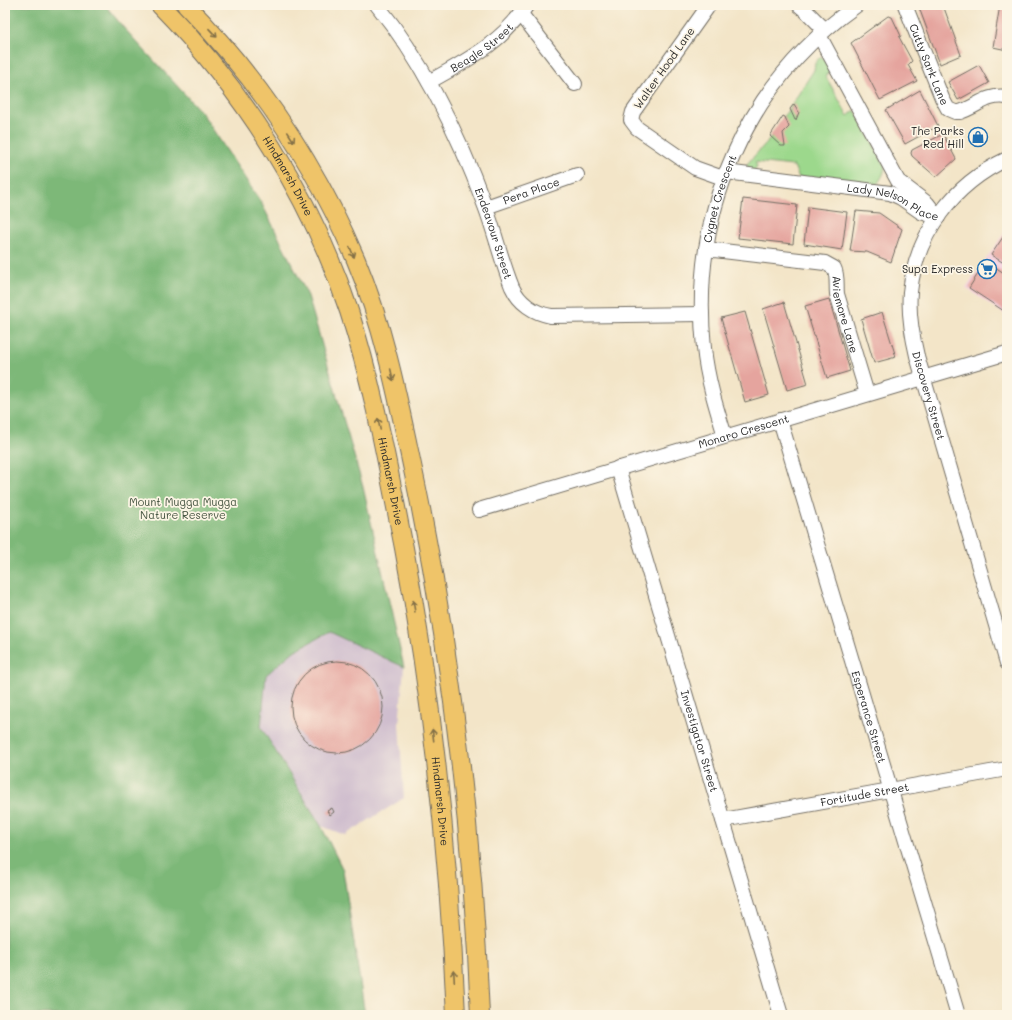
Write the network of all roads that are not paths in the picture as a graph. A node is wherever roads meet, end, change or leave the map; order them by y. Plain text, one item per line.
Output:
1 (160, 5) edge
2 (186, 5) edge
3 (377, 5) edge
4 (709, 5) edge
5 (799, 5) edge
6 (857, 5) edge
7 (905, 5) edge
8 (524, 10) edge
9 (822, 33) junction
10 (428, 82) junction
11 (574, 84) dead end
12 (1007, 97) edge
13 (1007, 160) edge
14 (577, 175) dead end
15 (724, 175) junction
16 (486, 207) junction
17 (938, 217) junction
18 (706, 249) junction
19 (702, 314) junction
20 (1007, 353) edge
21 (923, 379) junction
22 (867, 394) junction
23 (780, 420) junction
24 (725, 436) junction
25 (618, 468) junction
26 (479, 510) dead end
27 (1007, 663) edge
28 (1007, 769) edge
29 (891, 790) junction
30 (723, 820) junction
31 (456, 1015) edge
32 (480, 1015) edge
33 (781, 1015) edge
34 (958, 1015) edge

31 -> 1 main road, Hindmarsh Drive
2 -> 32 main road, Hindmarsh Drive
3 - 10 street, Endeavour Street
4 - 15 street, Walter Hood Lane
5 - 9 street
6 - 9 street, Cygnet Crescent
7 - 12 street, Cutty Sark Lane
8 - 10 street, Beagle Street
8 - 11 street
9 - 15 street, Cygnet Crescent
9 - 17 street, Lady Nelson Place
10 - 16 street, Endeavour Street
13 - 17 street, Discovery Street
14 - 16 street, Pera Place
15 - 17 street, Lady Nelson Place
15 - 18 street, Cygnet Crescent
16 - 19 street, Endeavour Street
17 - 21 street, Discovery Street
18 - 19 street, Cygnet Crescent
18 - 22 street, Aviemore Lane
19 - 24 street, Cygnet Crescent
20 - 21 street, Monaro Crescent
21 - 22 street, Monaro Crescent
21 - 27 street, Discovery Street
22 - 23 street, Monaro Crescent
23 - 24 street, Monaro Crescent
23 - 29 street, Esperance Street
24 - 25 street, Monaro Crescent
25 - 26 street, Monaro Crescent
25 - 30 street, Investigator Street
28 - 29 street, Fortitude Street
29 - 30 street, Fortitude Street
29 - 34 street, Esperance Street
30 - 33 street, Investigator Street

